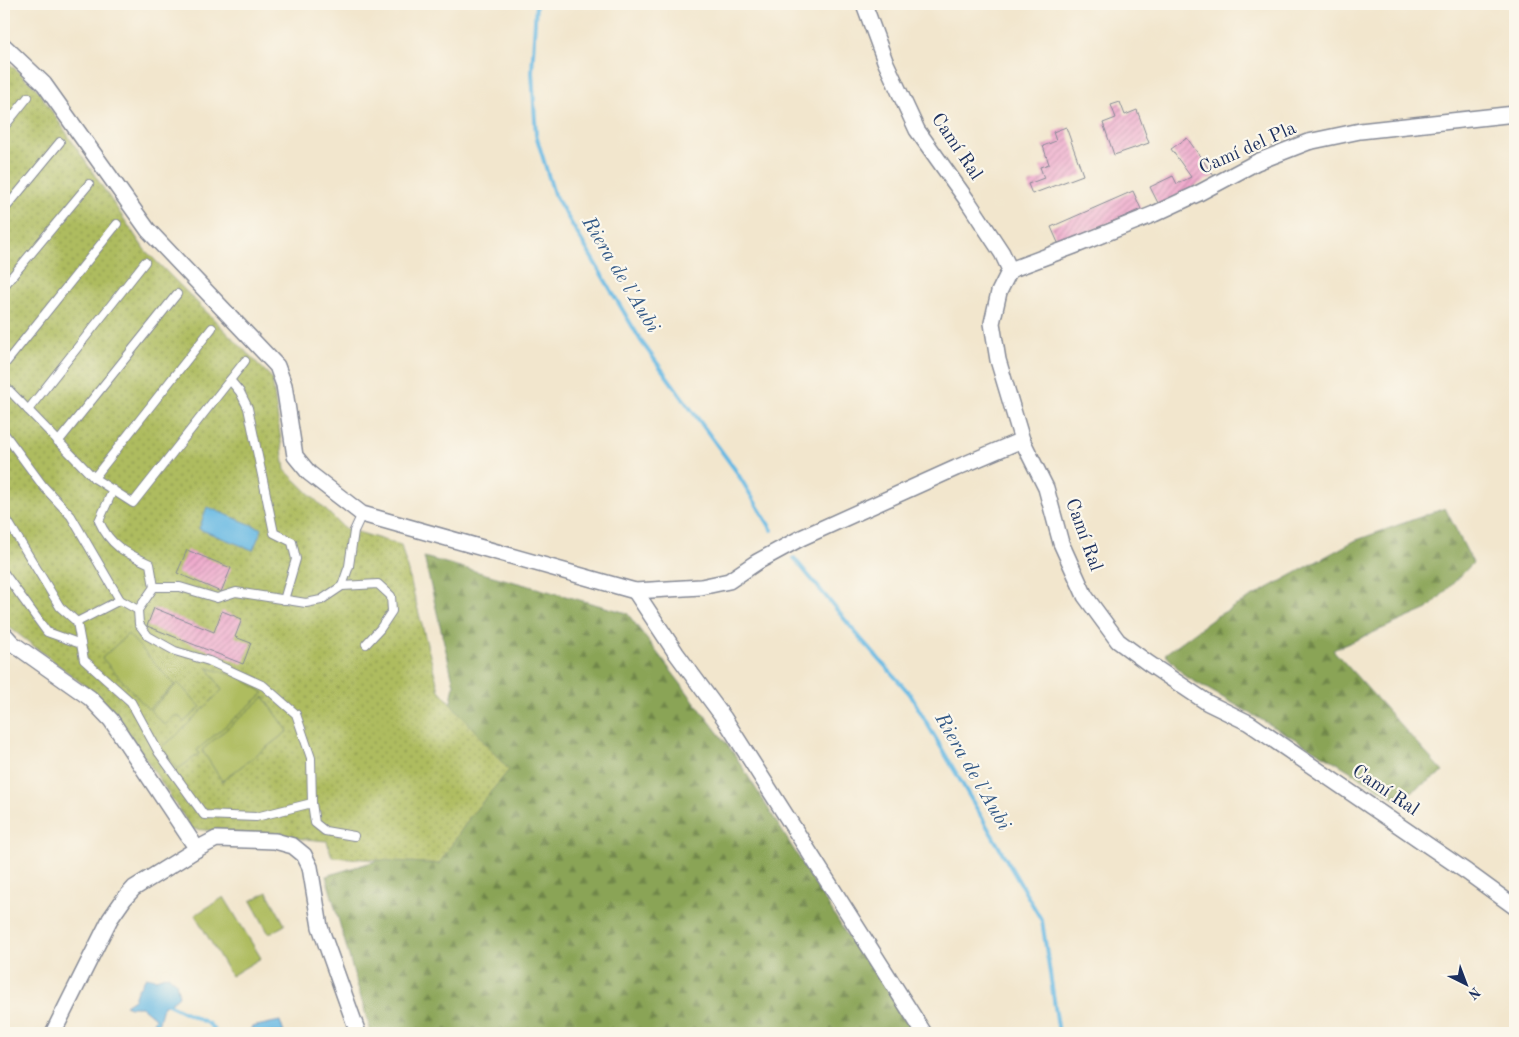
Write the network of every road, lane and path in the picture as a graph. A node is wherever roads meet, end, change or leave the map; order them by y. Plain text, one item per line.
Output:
1 (864, 4) edge
2 (4, 46) edge
3 (28, 97) dead end
4 (1515, 114) edge
5 (4, 127) edge
6 (60, 142) dead end
7 (89, 184) dead end
8 (4, 210) edge
9 (117, 224) dead end
10 (145, 262) dead end
11 (1010, 270) junction
12 (4, 286) edge
13 (177, 294) dead end
14 (212, 328) dead end
15 (245, 360) dead end
16 (4, 365) edge
17 (230, 380) junction
18 (4, 385) edge
19 (28, 410) junction
20 (4, 433) edge
21 (1022, 440) junction
22 (58, 442) junction
23 (94, 478) junction
24 (113, 490) junction
25 (362, 514) junction
26 (4, 515) edge
27 (4, 574) edge
28 (342, 586) junction
29 (154, 587) junction
30 (635, 591) junction
31 (120, 600) junction
32 (284, 600) junction
33 (138, 610) junction
34 (77, 622) junction
35 (4, 634) edge
36 (81, 644) junction
37 (366, 644) dead end
38 (312, 803) junction
39 (354, 836) dead end
40 (197, 849) junction
41 (1515, 907) edge
42 (53, 1033) edge
43 (358, 1033) edge
44 (924, 1033) edge

1 - 11 street, Camí Ral
2 - 25 street
3 - 5 lane
4 - 11 street, Camí del Pla
6 - 8 lane
7 - 12 lane
9 - 16 lane
10 - 19 lane
11 - 21 street, Camí Ral
13 - 22 lane
14 - 23 lane
15 - 17 lane
17 - 24 lane
17 - 32 lane
18 - 19 lane
19 - 22 lane
20 - 31 lane
21 - 30 street
21 - 41 street, Camí Ral
22 - 23 lane
23 - 24 lane
24 - 29 lane
25 - 28 lane
25 - 30 street
26 - 34 lane
27 - 36 lane
28 - 32 lane
28 - 37 lane
29 - 32 lane
29 - 33 lane
30 - 44 street
31 - 33 lane
31 - 34 lane
33 - 38 lane
34 - 36 lane
35 - 40 street
36 - 38 lane
38 - 39 lane
40 - 42 street
40 - 43 street

